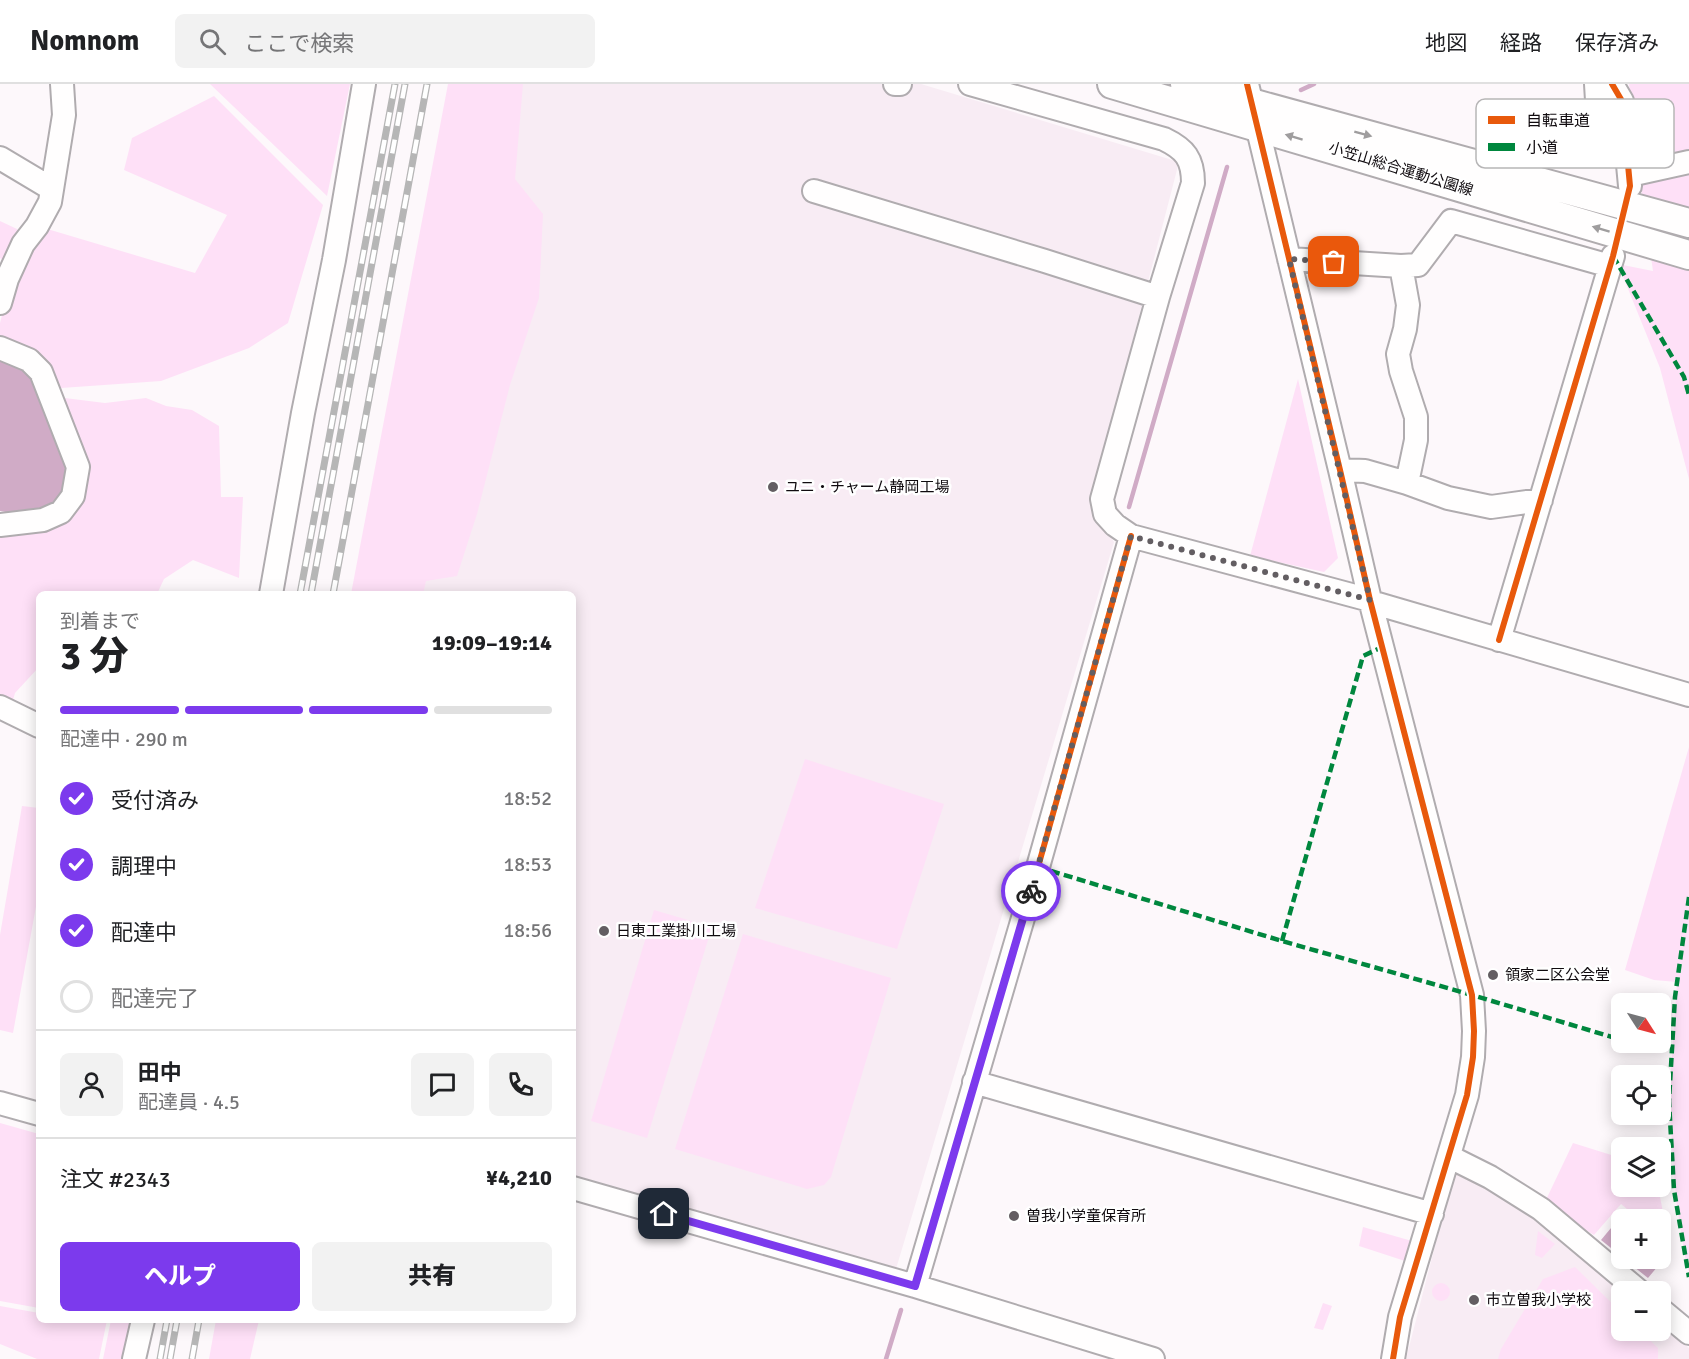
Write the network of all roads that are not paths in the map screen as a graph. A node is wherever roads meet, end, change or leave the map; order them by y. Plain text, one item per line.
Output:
1 (62, 84) edge
2 (364, 84) edge
3 (895, 84) edge
4 (900, 84) edge
5 (970, 84) edge
6 (1112, 84) edge
7 (1185, 84) edge
8 (1596, 84) edge
9 (1612, 84) edge
10 (1597, 99) edge
11 (1621, 99) edge
12 (1251, 104) edge
13 (0, 158) edge
14 (1689, 162) edge
15 (1476, 164) edge
16 (1674, 167) edge
17 (1489, 168) edge
18 (1629, 168) edge
19 (1669, 168) edge
20 (52, 189) junction
21 (814, 191) dead end
22 (1689, 223) edge
23 (1689, 255) edge
24 (7, 258) edge
25 (1289, 259) junction
26 (1401, 266) junction
27 (1158, 297) junction
28 (0, 303) edge
29 (0, 348) edge
30 (1340, 470) junction
31 (1407, 483) junction
32 (1540, 500) junction
33 (0, 525) edge
34 (1131, 536) junction
35 (272, 591) edge
36 (1371, 601) junction
37 (1499, 639) junction
38 (1689, 695) edge
39 (0, 707) edge
40 (36, 725) edge
41 (974, 1082) junction
42 (0, 1103) edge
43 (36, 1113) edge
44 (1449, 1158) junction
45 (576, 1189) edge
46 (1432, 1214) junction
47 (1627, 1281) edge
48 (915, 1286) junction
49 (1671, 1318) edge
50 (142, 1323) edge
51 (1689, 1333) edge
52 (135, 1359) edge
53 (1153, 1359) edge
54 (1393, 1359) edge

1 - 20 street
2 - 35 street
3 - 4 street
5 - 27 street
6 - 12 main road, 小笠山総合運動公園線
7 - 12 main road, 小笠山総合運動公園線
8 - 10 street
9 - 11 street
12 -> 15 main road, 小笠山総合運動公園線
23 -> 12 main road, 小笠山総合運動公園線
12 - 25 street
13 - 20 street
14 - 16 street
17 -> 22 main road, 小笠山総合運動公園線
18 - 19 street
20 - 24 street
21 - 27 street
24 - 28 street
25 - 26 street
25 - 30 street
26 - 31 street
26 - 32 street
27 - 34 street
29 - 33 street
30 - 31 street
30 - 36 street
31 - 32 street
32 - 37 street
34 - 36 street
34 - 41 street
36 - 37 street
36 - 44 street
37 - 38 street
39 - 40 street
41 - 46 street
41 - 48 street
42 - 43 street
44 - 46 street
44 - 47 street
45 - 48 street
46 - 54 street
48 - 53 street
49 - 51 street
50 - 52 street

